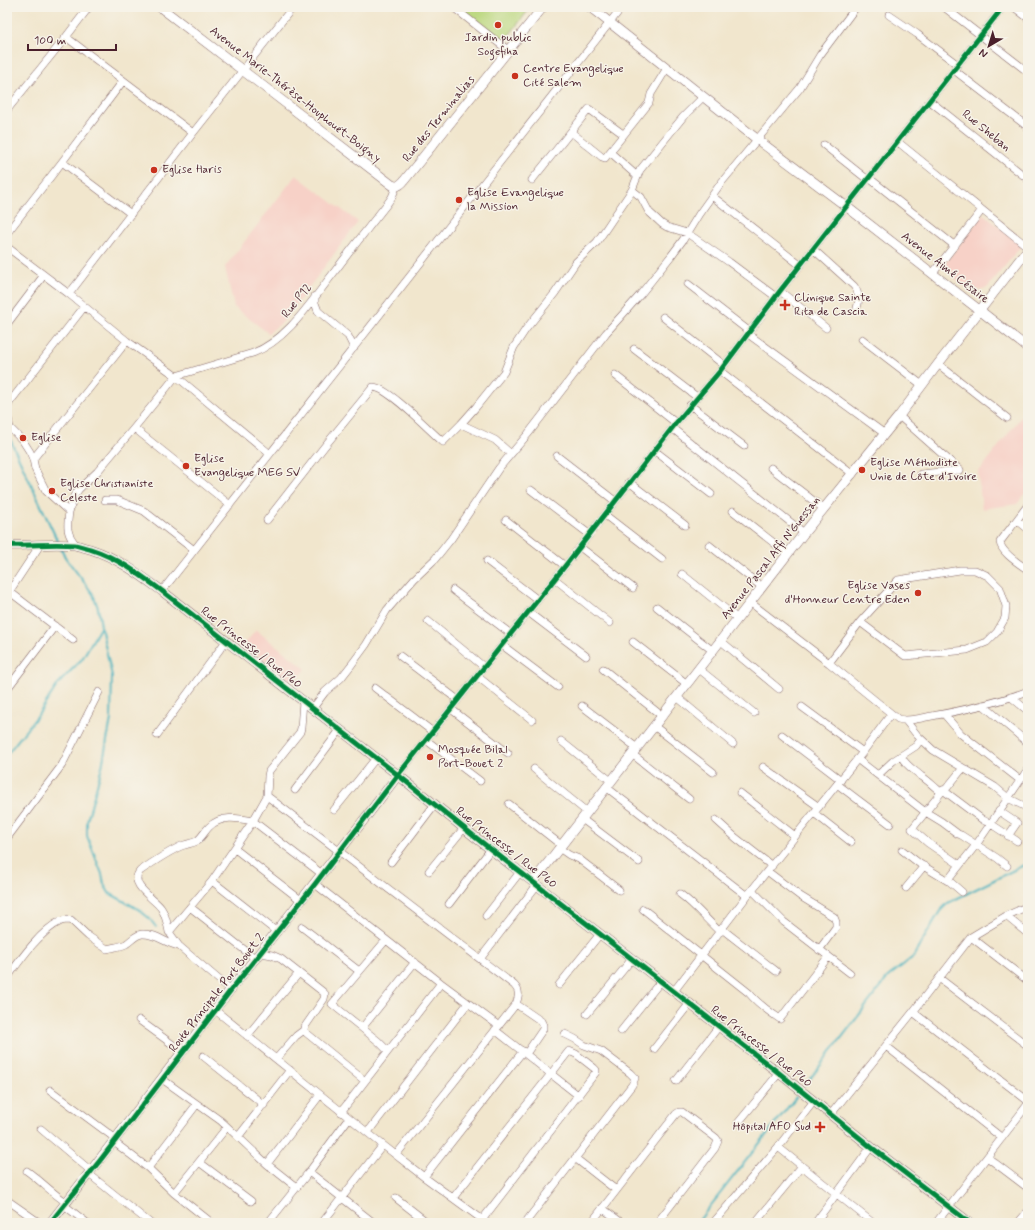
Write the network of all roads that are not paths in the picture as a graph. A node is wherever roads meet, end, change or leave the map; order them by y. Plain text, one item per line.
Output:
1 (89, 7) edge
2 (160, 7) edge
3 (293, 7) edge
4 (453, 7) edge
5 (544, 7) edge
6 (590, 7) edge
7 (622, 7) edge
8 (856, 7) edge
9 (944, 7) edge
10 (1002, 7) edge
11 (1014, 7) edge
12 (889, 15) dead end
13 (1028, 18) edge
14 (610, 23) junction
15 (981, 35) junction
16 (66, 37) junction
17 (509, 51) junction
18 (956, 67) junction
19 (667, 68) junction
20 (243, 71) junction
21 (1028, 72) edge
22 (123, 81) junction
23 (703, 97) junction
24 (930, 101) junction
25 (7, 110) edge
26 (1028, 128) edge
27 (571, 132) junction
28 (193, 133) junction
29 (623, 134) junction
30 (758, 140) junction
31 (898, 142) junction
32 (824, 145) dead end
33 (610, 152) junction
34 (62, 162) junction
35 (638, 176) junction
36 (869, 179) junction
37 (1028, 179) edge
38 (532, 180) dead end
39 (396, 186) junction
40 (632, 190) junction
41 (712, 196) junction
42 (847, 207) junction
43 (982, 210) junction
44 (130, 214) junction
45 (7, 233) edge
46 (687, 233) junction
47 (955, 246) junction
48 (7, 247) edge
49 (1028, 248) edge
50 (813, 249) junction
51 (1025, 260) edge
52 (800, 265) junction
53 (933, 273) junction
54 (44, 275) junction
55 (688, 284) dead end
56 (69, 294) junction
57 (778, 294) junction
58 (315, 296) junction
59 (84, 307) junction
60 (857, 308) dead end
61 (980, 310) junction
62 (663, 317) dead end
63 (7, 324) edge
64 (826, 328) dead end
65 (749, 333) junction
66 (862, 339) dead end
67 (127, 341) junction
68 (354, 348) junction
69 (1028, 348) edge
70 (634, 349) dead end
71 (938, 364) junction
72 (722, 368) junction
73 (176, 376) junction
74 (615, 376) dead end
75 (922, 385) junction
76 (697, 397) junction
77 (690, 405) junction
78 (7, 410) edge
79 (7, 413) edge
80 (900, 416) junction
81 (1007, 418) dead end
82 (461, 424) junction
83 (674, 426) junction
84 (134, 428) junction
85 (885, 434) junction
86 (744, 446) dead end
87 (655, 451) junction
88 (270, 454) junction
89 (511, 454) junction
90 (557, 456) dead end
91 (33, 459) junction
92 (771, 468) dead end
93 (853, 474) junction
94 (921, 474) dead end
95 (629, 482) junction
96 (531, 490) dead end
97 (711, 494) dead end
98 (105, 500) dead end
99 (615, 501) junction
100 (230, 505) junction
101 (1028, 505) edge
102 (824, 509) junction
103 (733, 511) dead end
104 (69, 512) junction
105 (605, 515) junction
106 (267, 520) dead end
107 (506, 520) dead end
108 (1017, 520) junction
109 (685, 525) dead end
110 (1028, 529) edge
111 (804, 533) junction
112 (589, 534) junction
113 (7, 545) edge
114 (40, 545) junction
115 (710, 545) dead end
116 (77, 546) junction
117 (580, 546) junction
118 (194, 550) junction
119 (788, 554) junction
120 (662, 559) dead end
121 (487, 562) dead end
122 (565, 566) junction
123 (1028, 570) edge
124 (682, 574) dead end
125 (554, 579) junction
126 (762, 587) junction
127 (633, 588) dead end
128 (454, 590) dead end
129 (162, 591) junction
130 (8, 593) edge
131 (538, 600) junction
132 (751, 603) junction
133 (657, 607) dead end
134 (528, 612) junction
135 (738, 619) junction
136 (428, 621) dead end
137 (860, 622) junction
138 (610, 623) dead end
139 (55, 626) junction
140 (511, 634) junction
141 (73, 640) dead end
142 (226, 641) junction
143 (721, 641) junction
144 (633, 642) dead end
145 (502, 645) junction
146 (713, 651) junction
147 (400, 656) dead end
148 (586, 656) dead end
149 (829, 663) junction
150 (484, 667) junction
151 (603, 669) dead end
152 (699, 669) junction
153 (478, 676) junction
154 (687, 684) junction
155 (374, 688) dead end
156 (558, 688) dead end
157 (7, 689) edge
158 (779, 689) dead end
159 (1028, 691) edge
160 (99, 692) dead end
161 (677, 697) junction
162 (1010, 697) junction
163 (458, 700) junction
164 (303, 701) junction
165 (582, 706) dead end
166 (983, 706) junction
167 (802, 707) dead end
168 (313, 708) junction
169 (451, 709) junction
170 (1028, 711) edge
171 (754, 713) dead end
172 (891, 714) junction
173 (944, 714) junction
174 (662, 716) junction
175 (532, 720) dead end
176 (906, 721) junction
177 (654, 726) junction
178 (340, 730) junction
179 (433, 732) junction
180 (157, 735) dead end
181 (782, 735) dead end
182 (921, 739) junction
183 (426, 740) junction
184 (561, 741) dead end
185 (1028, 743) edge
186 (733, 744) dead end
187 (635, 751) junction
188 (863, 752) junction
189 (508, 753) dead end
190 (901, 756) junction
191 (376, 758) junction
192 (857, 759) junction
193 (763, 767) dead end
194 (963, 768) junction
195 (1028, 769) edge
196 (534, 770) dead end
197 (713, 772) dead end
198 (398, 775) junction
199 (878, 775) junction
200 (1024, 780) edge
201 (480, 781) dead end
202 (839, 782) junction
203 (608, 784) junction
204 (295, 790) dead end
205 (942, 791) junction
206 (740, 793) dead end
207 (267, 796) junction
208 (1008, 798) junction
209 (689, 799) dead end
210 (435, 804) junction
211 (509, 804) dead end
212 (819, 807) junction
213 (1028, 808) edge
214 (334, 810) dead end
215 (925, 811) junction
216 (999, 811) junction
217 (814, 813) junction
218 (584, 816) junction
219 (253, 820) junction
220 (716, 820) dead end
221 (890, 824) dead end
222 (991, 824) junction
223 (464, 828) junction
224 (795, 836) junction
225 (1008, 836) junction
226 (7, 838) edge
227 (1017, 841) dead end
228 (850, 842) dead end
229 (976, 845) junction
230 (560, 846) junction
231 (234, 849) junction
232 (491, 849) junction
233 (902, 850) dead end
234 (339, 852) junction
235 (391, 862) dead end
236 (639, 862) dead end
237 (960, 864) junction
238 (924, 866) junction
239 (1007, 866) dead end
240 (770, 868) junction
241 (429, 871) dead end
242 (520, 872) junction
243 (322, 874) junction
244 (212, 881) junction
245 (949, 881) junction
246 (315, 884) junction
247 (535, 884) junction
248 (906, 888) dead end
249 (619, 890) dead end
250 (752, 890) junction
251 (962, 892) dead end
252 (680, 894) dead end
253 (747, 896) junction
254 (302, 901) junction
255 (450, 904) dead end
256 (1028, 906) edge
257 (190, 907) junction
258 (644, 909) dead end
259 (486, 916) dead end
260 (1006, 916) junction
261 (302, 927) dead end
262 (721, 931) junction
263 (169, 932) junction
264 (277, 932) junction
265 (600, 934) junction
266 (1028, 934) edge
267 (971, 937) junction
268 (386, 940) junction
269 (179, 946) junction
270 (819, 950) junction
271 (702, 955) junction
272 (258, 956) junction
273 (828, 957) junction
274 (632, 959) junction
275 (480, 960) junction
276 (414, 962) junction
277 (359, 971) junction
278 (776, 971) dead end
279 (299, 973) junction
280 (850, 974) dead end
281 (7, 978) edge
282 (939, 978) junction
283 (661, 981) junction
284 (1028, 981) edge
285 (441, 983) junction
286 (559, 985) dead end
287 (231, 990) junction
288 (674, 991) junction
289 (324, 999) junction
290 (468, 1003) junction
291 (690, 1003) junction
292 (332, 1004) junction
293 (516, 1004) junction
294 (215, 1010) junction
295 (913, 1012) junction
296 (587, 1014) dead end
297 (139, 1020) dead end
298 (719, 1026) junction
299 (362, 1028) junction
300 (497, 1028) junction
301 (304, 1030) junction
302 (621, 1032) dead end
303 (565, 1034) dead end
304 (246, 1036) junction
305 (886, 1046) junction
306 (1028, 1046) edge
307 (654, 1049) dead end
308 (388, 1051) junction
309 (183, 1052) junction
310 (524, 1052) junction
311 (203, 1056) dead end
312 (276, 1059) junction
313 (290, 1070) junction
314 (551, 1073) junction
315 (779, 1073) junction
316 (162, 1079) junction
317 (365, 1081) junction
318 (676, 1081) dead end
319 (50, 1090) dead end
320 (320, 1095) junction
321 (579, 1096) junction
322 (814, 1101) junction
323 (1028, 1102) edge
324 (198, 1104) junction
325 (264, 1105) junction
326 (341, 1112) junction
327 (830, 1114) junction
328 (349, 1118) junction
329 (738, 1123) dead end
330 (227, 1127) junction
331 (41, 1129) dead end
332 (368, 1132) junction
333 (238, 1137) junction
334 (1002, 1138) junction
335 (115, 1140) junction
336 (383, 1145) junction
337 (778, 1147) junction
338 (871, 1147) junction
339 (396, 1155) junction
340 (575, 1158) junction
341 (987, 1158) junction
342 (199, 1162) junction
343 (267, 1164) junction
344 (802, 1166) junction
345 (148, 1168) junction
346 (27, 1171) dead end
347 (90, 1172) junction
348 (309, 1172) junction
349 (424, 1177) junction
350 (296, 1187) junction
351 (1028, 1188) edge
352 (616, 1190) junction
353 (174, 1193) junction
354 (837, 1195) junction
355 (342, 1198) junction
356 (396, 1198) dead end
357 (453, 1198) junction
358 (7, 1200) edge
359 (251, 1201) dead end
360 (65, 1204) junction
361 (948, 1206) junction
362 (602, 1208) junction
363 (1028, 1211) edge
364 (484, 1221) edge
365 (209, 1222) edge
366 (371, 1222) edge
367 (40, 1223) edge
368 (50, 1223) edge
369 (87, 1223) edge
370 (150, 1223) edge
371 (268, 1223) edge
372 (322, 1223) edge
373 (428, 1223) edge
374 (525, 1223) edge
375 (591, 1223) edge
376 (622, 1223) edge
377 (657, 1223) edge
378 (713, 1223) edge
379 (755, 1223) edge
380 (815, 1223) edge
381 (872, 1223) edge
382 (936, 1223) edge
383 (970, 1223) edge
384 (1018, 1223) edge

1 - 16 street
2 - 20 street, Avenue Marie-Thérèse-Houphouët-Boigny
3 - 20 street
4 - 17 street
5 - 17 street, Rue des Terminalias
6 - 14 street, Avenue Aimé Césaire
7 - 14 street
8 - 30 street
9 - 15 street
10 - 15 street
11 - 13 street
12 - 18 street
14 - 19 street, Avenue Aimé Césaire
14 - 68 street
15 - 18 street
15 - 21 street
16 - 22 street
16 - 25 street
17 - 39 street, Rue des Terminalias
18 - 24 street
18 - 26 street
19 - 23 street, Avenue Aimé Césaire
19 - 29 street
20 - 28 street
20 - 39 street, Avenue Marie-Thérèse-Houphouët-Boigny
22 - 28 street
22 - 34 street
23 - 30 street, Avenue Aimé Césaire
23 - 35 street
24 - 31 street
24 - 37 street, Rue Sheban
27 - 29 street
27 - 33 street
27 - 38 street
28 - 44 street
29 - 33 street
30 - 41 street
30 - 42 street, Avenue Aimé Césaire
31 - 36 street
31 - 43 street
32 - 36 street
33 - 35 street
34 - 44 street
34 - 45 street
35 - 40 street
36 - 42 street
36 - 47 street
39 - 58 street, Rue P12
40 - 46 street
40 - 82 street
41 - 46 street
41 - 52 street
42 - 50 street
42 - 53 street, Avenue Aimé Césaire
43 - 47 street
43 - 49 street
44 - 56 street
46 - 57 street
46 - 89 street
47 - 53 street
48 - 54 street
49 - 51 street, Avenue Pascal Affi N'Guessan
50 - 52 street
50 - 60 street
51 - 61 street, Avenue Pascal Affi N'Guessan
52 - 57 street
53 - 61 street, Avenue Aimé Césaire
54 - 56 street
54 - 63 street
55 - 65 street
56 - 59 street
57 - 64 street
57 - 65 street
58 - 68 street
58 - 73 street, Rue P12
59 - 67 street
59 - 78 street
61 - 69 street, Avenue Aimé Césaire
61 - 71 street, Avenue Pascal Affi N'Guessan
62 - 72 street
65 - 72 street
65 - 85 street
66 - 75 street
67 - 73 street
67 - 91 street
68 - 88 street
70 - 76 street
71 - 75 street, Avenue Pascal Affi N'Guessan
71 - 81 street
72 - 76 street
72 - 93 street
73 - 84 street
73 - 88 street
74 - 83 street
75 - 80 street, Avenue Pascal Affi N'Guessan
76 - 77 street
77 - 83 street
77 - 86 street
79 - 91 street
80 - 85 street, Avenue Pascal Affi N'Guessan
80 - 94 street
82 - 89 street
82 - 106 street
83 - 87 street
83 - 111 street
84 - 100 street
84 - 104 street
85 - 93 street, Avenue Pascal Affi N'Guessan
87 - 95 street
87 - 97 street
88 - 100 street
89 - 168 street
90 - 99 street
91 - 104 street
92 - 102 street
93 - 102 street, Avenue Pascal Affi N'Guessan
95 - 99 street
95 - 109 street
96 - 112 street
98 - 118 street
99 - 105 street
100 - 118 street
101 - 108 street
102 - 111 street, Avenue Pascal Affi N'Guessan
103 - 119 street
104 - 116 street
105 - 112 street
105 - 120 street
107 - 122 street
108 - 110 street
108 - 123 street
111 - 119 street, Avenue Pascal Affi N'Guessan
112 - 117 street
113 - 114 street, Rue Princesse / Rue P60
114 - 116 street, Rue Princesse / Rue P60
114 - 130 street
115 - 126 street
116 - 129 street, Rue Princesse / Rue P60
117 - 122 street
117 - 127 street
118 - 129 street
119 - 126 street, Avenue Pascal Affi N'Guessan
121 - 131 street
122 - 125 street
124 - 135 street
125 - 131 street
125 - 138 street
126 - 132 street, Avenue Pascal Affi N'Guessan
128 - 140 street
129 - 142 street, Rue Princesse / Rue P60
130 - 139 street
131 - 134 street
132 - 135 street, Avenue Pascal Affi N'Guessan
132 - 149 street
133 - 146 street
134 - 140 street
134 - 148 street
135 - 143 street, Avenue Pascal Affi N'Guessan
136 - 150 street
137 - 137 street
137 - 149 street
139 - 141 street
139 - 157 street
140 - 145 street
142 - 164 street, Rue Princesse / Rue P60
142 - 180 street
143 - 146 street, Avenue Pascal Affi N'Guessan
143 - 158 street
144 - 154 street
145 - 150 street
145 - 156 street
146 - 152 street, Avenue Pascal Affi N'Guessan
147 - 163 street
149 - 172 street
150 - 153 street
151 - 174 street
152 - 154 street, Avenue Pascal Affi N'Guessan
152 - 171 street
153 - 163 street
153 - 175 street
154 - 161 street, Avenue Pascal Affi N'Guessan
155 - 179 street
159 - 162 street
160 - 226 street
161 - 174 street, Avenue Pascal Affi N'Guessan
161 - 186 street
162 - 166 street
162 - 170 street
163 - 169 street
164 - 168 street, Rue Princesse / Rue P60
164 - 207 street
165 - 187 street
166 - 173 street
166 - 185 street
167 - 188 street
168 - 178 street, Rue Princesse / Rue P60
169 - 179 street
169 - 189 street
172 - 176 street
172 - 188 street
173 - 176 street
173 - 200 street
174 - 177 street, Avenue Pascal Affi N'Guessan
176 - 182 street
177 - 187 street, Avenue Pascal Affi N'Guessan
177 - 197 street
178 - 191 street, Rue Princesse / Rue P60
178 - 204 street
179 - 183 street
181 - 202 street
182 - 190 street
182 - 194 street
183 - 198 street
183 - 201 street
184 - 203 street
187 - 203 street, Avenue Pascal Affi N'Guessan
187 - 209 street
188 - 192 street
190 - 199 street
190 - 205 street
191 - 198 street, Rue Princesse / Rue P60
191 - 214 street
192 - 199 street
192 - 202 street
193 - 212 street
194 - 205 street
194 - 208 street
195 - 200 street
196 - 218 street
198 - 210 street, Rue Princesse / Rue P60
198 - 234 street, Route Principale Port Bouet 2
199 - 215 street
200 - 208 street
202 - 212 street
202 - 221 street
203 - 218 street, Avenue Pascal Affi N'Guessan
203 - 253 street
205 - 215 street
205 - 222 street
206 - 224 street
207 - 219 street
207 - 234 street
208 - 213 street
208 - 216 street
210 - 223 street, Rue Princesse / Rue P60
210 - 235 street
211 - 230 street
212 - 217 street
215 - 229 street
215 - 237 street
216 - 222 street
216 - 225 street
217 - 224 street
217 - 228 street
218 - 230 street, Avenue Pascal Affi N'Guessan
218 - 236 street
219 - 231 street
219 - 243 street
219 - 263 street
220 - 240 street
222 - 225 street
222 - 229 street
223 - 232 street, Rue Princesse / Rue P60
223 - 241 street
224 - 240 street
225 - 227 street
229 - 237 street
229 - 239 street
230 - 247 street, Avenue Pascal Affi N'Guessan
230 - 249 street
231 - 244 street
231 - 254 street
232 - 242 street, Rue Princesse / Rue P60
232 - 255 street
233 - 238 street
234 - 243 street, Route Principale Port Bouet 2
234 - 275 street
237 - 245 street
238 - 245 street
238 - 248 street
240 - 250 street
240 - 270 street
242 - 247 street, Rue Princesse / Rue P60
242 - 259 street
243 - 246 street, Route Principale Port Bouet 2
244 - 257 street
244 - 264 street
245 - 251 street
246 - 254 street, Route Principale Port Bouet 2
246 - 268 street
247 - 265 street, Rue Princesse / Rue P60
247 - 275 street
250 - 253 street
250 - 270 street
252 - 262 street
253 - 262 street
254 - 264 street, Route Principale Port Bouet 2
256 - 260 street
257 - 263 street
257 - 272 street
258 - 271 street
260 - 266 street
260 - 267 street
261 - 277 street
262 - 271 street
262 - 278 street
263 - 269 street
264 - 272 street, Route Principale Port Bouet 2
265 - 274 street, Rue Princesse / Rue P60
265 - 286 street
267 - 282 street
267 - 284 street
268 - 276 street
268 - 277 street
269 - 281 street
269 - 287 street
270 - 273 street
271 - 273 street
271 - 288 street
272 - 279 street
272 - 287 street, Route Principale Port Bouet 2
273 - 280 street
274 - 283 street, Rue Princesse / Rue P60
274 - 296 street
275 - 293 street
276 - 285 street
276 - 299 street
277 - 292 street
279 - 289 street
279 - 304 street
282 - 295 street
282 - 306 street
283 - 288 street, Rue Princesse / Rue P60
283 - 302 street
285 - 290 street
285 - 308 street
287 - 294 street, Route Principale Port Bouet 2
288 - 291 street, Rue Princesse / Rue P60
289 - 292 street
289 - 301 street
290 - 300 street
290 - 332 street
291 - 298 street, Rue Princesse / Rue P60
291 - 307 street
292 - 299 street
293 - 300 street
293 - 310 street
294 - 304 street
294 - 309 street, Route Principale Port Bouet 2
295 - 305 street
295 - 323 street
297 - 309 street
298 - 315 street, Rue Princesse / Rue P60
298 - 318 street
299 - 308 street
300 - 310 street
300 - 339 street
301 - 312 street
301 - 317 street
303 - 340 street
304 - 312 street
305 - 327 street
305 - 334 street
308 - 317 street
309 - 316 street, Route Principale Port Bouet 2
310 - 314 street
310 - 349 street
311 - 325 street
312 - 313 street
313 - 320 street
313 - 325 street
314 - 321 street
314 - 321 street
314 - 357 street
315 - 322 street, Rue Princesse / Rue P60
315 - 329 street
316 - 324 street
316 - 335 street, Route Principale Port Bouet 2
317 - 326 street
319 - 335 street
320 - 326 street
320 - 343 street
321 - 364 street
322 - 327 street, Rue Princesse / Rue P60
322 - 337 street
323 - 334 street
324 - 330 street
324 - 345 street
325 - 333 street
326 - 328 street
327 - 338 street, Rue Princesse / Rue P60
328 - 332 street
328 - 348 street
330 - 333 street
330 - 342 street
331 - 347 street
332 - 336 street
333 - 343 street
334 - 341 street
335 - 345 street
335 - 347 street, Route Principale Port Bouet 2
336 - 339 street
336 - 355 street
337 - 344 street
337 - 378 street
338 - 354 street
338 - 361 street, Rue Princesse / Rue P60
339 - 349 street
340 - 352 street
340 - 374 street
341 - 351 street
341 - 361 street
342 - 353 street
342 - 359 street
343 - 350 street
344 - 354 street
344 - 379 street
345 - 353 street
346 - 360 street
347 - 360 street, Route Principale Port Bouet 2
347 - 370 street
348 - 350 street
348 - 355 street
349 - 357 street
350 - 371 street
352 - 362 street
352 - 377 street
353 - 365 street
354 - 380 street
354 - 381 street
355 - 366 street
355 - 372 street
356 - 373 street
357 - 364 street
358 - 367 street
360 - 368 street, Route Principale Port Bouet 2
360 - 369 street
361 - 382 street
361 - 383 street, Rue Princesse / Rue P60
362 - 375 street
362 - 376 street
363 - 384 street

